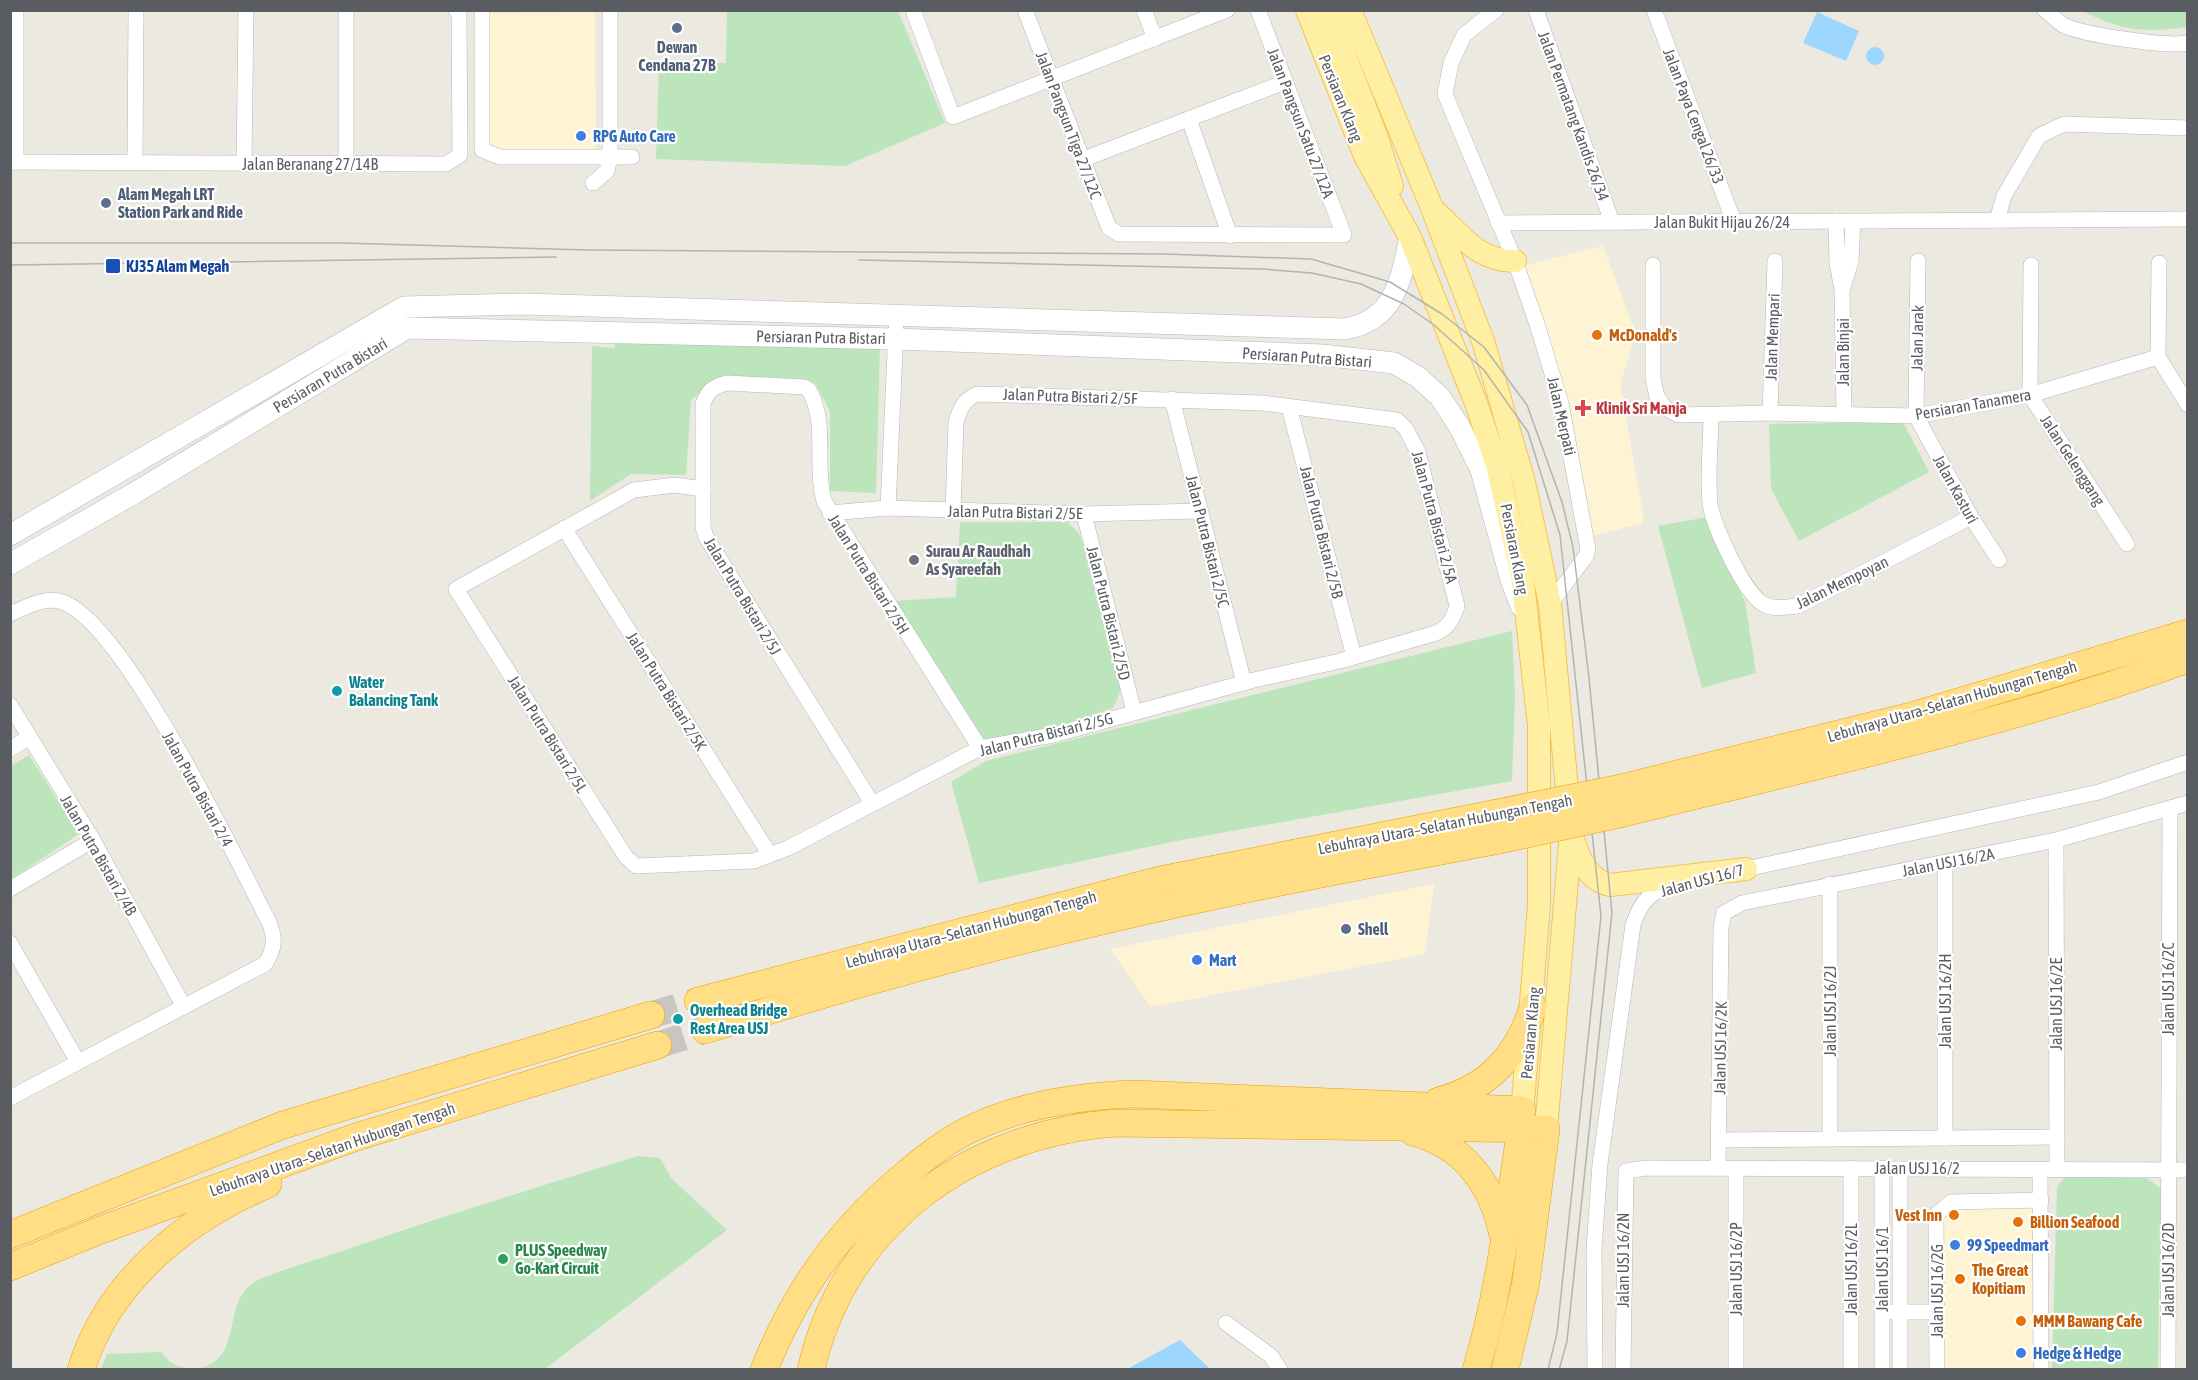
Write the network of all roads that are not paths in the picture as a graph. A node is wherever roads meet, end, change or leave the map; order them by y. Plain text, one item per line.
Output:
1 (16, 10) edge
2 (136, 10) edge
3 (246, 10) edge
4 (346, 10) edge
5 (456, 10) edge
6 (482, 10) edge
7 (610, 10) edge
8 (913, 10) edge
9 (1024, 10) edge
10 (1144, 10) edge
11 (1227, 10) edge
12 (1258, 10) edge
13 (1306, 10) edge
14 (1327, 10) edge
15 (1350, 10) edge
16 (1359, 10) edge
17 (1496, 10) edge
18 (1536, 10) edge
19 (1654, 10) edge
20 (2045, 10) edge
21 (1155, 39) junction
22 (2187, 43) edge
23 (1365, 50) junction
24 (1052, 78) junction
25 (1285, 82) junction
26 (1189, 119) junction
27 (2187, 128) edge
28 (610, 157) junction
29 (632, 157) dead end
30 (1084, 159) junction
31 (13, 162) edge
32 (135, 162) junction
33 (244, 164) junction
34 (346, 165) junction
35 (593, 183) dead end
36 (1432, 208) junction
37 (2187, 219) edge
38 (1997, 220) junction
39 (1836, 221) junction
40 (1853, 221) junction
41 (1612, 222) junction
42 (1734, 222) junction
43 (1498, 223) junction
44 (1406, 228) junction
45 (1230, 236) junction
46 (1515, 261) junction
47 (1775, 261) dead end
48 (1918, 261) dead end
49 (2159, 263) dead end
50 (1653, 265) dead end
51 (2031, 265) dead end
52 (1842, 290) junction
53 (895, 316) junction
54 (896, 339) junction
55 (2158, 357) junction
56 (804, 387) joint
57 (2030, 395) junction
58 (1172, 399) junction
59 (2187, 405) edge
60 (1289, 407) junction
61 (1770, 413) junction
62 (1710, 415) junction
63 (1844, 415) junction
64 (1916, 416) junction
65 (703, 489) junction
66 (888, 508) junction
67 (953, 511) junction
68 (1200, 511) junction
69 (830, 513) junction
70 (1084, 514) junction
71 (1971, 517) junction
72 (564, 528) junction
73 (10, 535) edge
74 (2127, 544) dead end
75 (1999, 560) dead end
76 (10, 564) edge
77 (1550, 604) junction
78 (10, 614) edge
79 (1528, 623) junction
80 (2187, 633) edge
81 (1354, 657) junction
82 (2187, 659) edge
83 (1244, 683) junction
84 (10, 705) edge
85 (1134, 712) junction
86 (30, 737) junction
87 (980, 748) junction
88 (10, 749) edge
89 (2187, 762) edge
90 (1622, 800) junction
91 (872, 803) junction
92 (2187, 803) edge
93 (2170, 808) junction
94 (1496, 827) junction
95 (1571, 833) junction
96 (93, 840) junction
97 (2056, 840) junction
98 (770, 855) junction
99 (1945, 864) junction
100 (649, 867) joint
101 (1746, 868) junction
102 (1830, 884) junction
103 (10, 889) edge
104 (1721, 928) joint
105 (10, 943) edge
106 (698, 1001) tunnel mouth
107 (184, 1007) junction
108 (1533, 1007) junction
109 (651, 1015) tunnel mouth
110 (705, 1030) tunnel mouth
111 (658, 1045) tunnel mouth
112 (78, 1062) junction
113 (10, 1098) edge
114 (1407, 1104) junction
115 (1535, 1119) junction
116 (1389, 1125) junction
117 (356, 1137) junction
118 (2057, 1137) junction
119 (1945, 1138) junction
120 (1830, 1139) junction
121 (1719, 1140) junction
122 (1646, 1168) joint
123 (1719, 1168) junction
124 (1736, 1168) junction
125 (1851, 1168) junction
126 (1882, 1168) junction
127 (1899, 1169) junction
128 (2040, 1169) junction
129 (2057, 1169) junction
130 (2168, 1170) junction
131 (2187, 1170) edge
132 (2041, 1200) junction
133 (10, 1235) edge
134 (1504, 1244) junction
135 (10, 1267) edge
136 (1526, 1282) junction
137 (1882, 1311) junction
138 (1899, 1311) junction
139 (1937, 1311) junction
140 (1226, 1323) dead end
141 (81, 1370) edge
142 (764, 1370) edge
143 (811, 1370) edge
144 (1280, 1370) edge
145 (1476, 1370) edge
146 (1505, 1370) edge
147 (1524, 1370) edge
148 (1595, 1370) edge
149 (1623, 1370) edge
150 (1736, 1370) edge
151 (1851, 1370) edge
152 (1882, 1370) edge
153 (1899, 1370) edge
154 (1937, 1370) edge
155 (2041, 1370) edge
156 (2168, 1370) edge

1 - 31 street
2 - 32 street
3 - 33 street
4 - 34 street
5 - 34 street, Jalan Beranang 27/14B
6 - 28 street
7 - 28 street
8 - 24 street
9 - 24 street, Jalan Pangsun Tiga 27/12C
10 - 21 street
11 - 21 street
12 - 25 street, Jalan Pangsun Satu 27/12A
13 - 44 main road, Persiaran Klang
14 - 44 main road
15 - 23 main road, Persiaran Klang
16 - 23 main road
17 - 43 street
18 - 41 street, Jalan Permatang Kandis 26/34
19 - 42 street, Jalan Paya Cengal 26/33
20 - 22 street
21 - 24 street
23 - 36 main road, Persiaran Klang
24 - 30 street, Jalan Pangsun Tiga 27/12C
25 - 26 street
25 - 45 street, Jalan Pangsun Satu 27/12A
26 - 30 street
26 - 45 street
27 - 38 street
28 - 29 street
28 - 35 street
30 - 45 street, Jalan Pangsun Tiga 27/12C
31 - 32 street, Jalan Beranang 27/14B
32 - 33 street, Jalan Beranang 27/14B
33 - 34 street, Jalan Beranang 27/14B
36 - 46 main road
36 - 77 main road, Persiaran Klang
37 - 38 street, Jalan Bukit Hijau 26/24
38 - 40 street, Jalan Bukit Hijau 26/24
39 - 40 street, Jalan Bukit Hijau 26/24
39 - 42 street, Jalan Bukit Hijau 26/24
39 - 52 street, Jalan Binjai
40 - 52 street, Jalan Binjai
41 - 42 street, Jalan Bukit Hijau 26/24
41 - 43 street, Jalan Bukit Hijau 26/24
43 - 46 street, Jalan Merpati
44 - 53 main road, Persiaran Putra Bistari
44 - 79 main road, Persiaran Klang
46 - 77 street, Jalan Merpati
47 - 61 street, Jalan Mempari
48 - 64 street, Jalan Jarak
49 - 55 street
50 - 62 street, Persiaran Tanamera
51 - 57 street
52 - 63 street, Jalan Binjai
53 - 54 street
53 - 73 main road, Persiaran Putra Bistari
54 - 66 street
54 - 76 main road, Persiaran Putra Bistari
54 - 79 main road, Persiaran Putra Bistari
55 - 57 street, Persiaran Tanamera
55 - 59 street
56 - 65 street, Jalan Putra Bistari 2/5J
56 - 69 street, Jalan Putra Bistari 2/5H
57 - 64 street, Persiaran Tanamera
57 - 74 street, Jalan Gelenggang
58 - 60 street, Jalan Putra Bistari 2/5F
58 - 67 street, Jalan Putra Bistari 2/5F
58 - 68 street, Jalan Putra Bistari 2/5C
60 - 81 street, Jalan Putra Bistari 2/5B
60 - 81 street, Jalan Putra Bistari 2/5A
61 - 62 street, Persiaran Tanamera
61 - 63 street, Persiaran Tanamera
62 - 71 street, Jalan Mempoyan
63 - 64 street, Persiaran Tanamera
64 - 71 street, Jalan Kasturi
65 - 72 street
65 - 91 street, Jalan Putra Bistari 2/5J
66 - 67 street, Jalan Putra Bistari 2/5E
66 - 69 street, Jalan Putra Bistari 2/5E
67 - 70 street, Jalan Putra Bistari 2/5E
68 - 70 street, Jalan Putra Bistari 2/5E
68 - 83 street, Jalan Putra Bistari 2/5C
69 - 87 street, Jalan Putra Bistari 2/5H
70 - 85 street, Jalan Putra Bistari 2/5D
71 - 75 street, Jalan Kasturi
72 - 98 street, Jalan Putra Bistari 2/5K
72 - 100 street, Jalan Putra Bistari 2/5L
77 - 95 main road, Persiaran Klang
78 - 107 street, Jalan Putra Bistari 2/4
79 - 108 main road, Persiaran Klang
80 - 90 highway, Lebuhraya Utara–Selatan Hubungan Tengah
81 - 83 street, Jalan Putra Bistari 2/5G
82 - 90 highway, Lebuhraya Utara–Selatan Hubungan Tengah
83 - 85 street, Jalan Putra Bistari 2/5G
84 - 86 street, Jalan Putra Bistari 2/4B
85 - 87 street, Jalan Putra Bistari 2/5G
86 - 88 street
86 - 96 street, Jalan Putra Bistari 2/4B
87 - 91 street, Jalan Putra Bistari 2/5G
89 - 101 street, Jalan USJ 16/7
90 - 94 highway, Lebuhraya Utara–Selatan Hubungan Tengah, bridge
91 - 98 street, Jalan Putra Bistari 2/5G
92 - 93 street, Jalan USJ 16/2A
93 - 97 street, Jalan USJ 16/2A
93 - 130 street, Jalan USJ 16/2C
94 - 106 highway, Lebuhraya Utara–Selatan Hubungan Tengah
94 - 110 highway, Lebuhraya Utara–Selatan Hubungan Tengah
95 - 101 main road
95 - 115 main road, Persiaran Klang
96 - 103 street
96 - 107 street, Jalan Putra Bistari 2/4B
97 - 99 street, Jalan USJ 16/2A
97 - 118 street, Jalan USJ 16/2E
98 - 100 street, Jalan Putra Bistari 2/5G
99 - 102 street, Jalan USJ 16/2A
99 - 119 street, Jalan USJ 16/2H
101 - 148 street, Jalan USJ 16/7
102 - 104 street, Jalan USJ 16/2A
102 - 120 street, Jalan USJ 16/2J
104 - 121 street, Jalan USJ 16/2K
105 - 112 street
107 - 112 street, Jalan Putra Bistari 2/4
108 - 114 highway
108 - 115 main road, Persiaran Klang
109 - 133 highway, Lebuhraya Utara–Selatan Hubungan Tengah
111 - 117 highway, Lebuhraya Utara–Selatan Hubungan Tengah
112 - 113 street, Jalan Putra Bistari 2/4
114 - 115 highway
114 - 142 highway
115 - 116 highway
115 - 134 highway
115 - 136 highway
116 - 134 highway
116 - 143 highway
117 - 135 highway, Lebuhraya Utara–Selatan Hubungan Tengah
117 - 141 highway
118 - 119 street, Jalan USJ 16/2
118 - 129 street, Jalan USJ 16/2E
119 - 120 street, Jalan USJ 16/2
120 - 121 street, Jalan USJ 16/2
121 - 123 street, Jalan USJ 16/2K
122 - 123 street, Jalan USJ 16/2
122 - 149 street, Jalan USJ 16/2N
123 - 124 street, Jalan USJ 16/2
124 - 125 street, Jalan USJ 16/2
124 - 150 street, Jalan USJ 16/2P
125 - 126 street, Jalan USJ 16/2
125 - 151 street, Jalan USJ 16/2L
126 - 127 street, Jalan USJ 16/2
126 - 137 street, Jalan USJ 16/1
127 - 128 street, Jalan USJ 16/2
127 - 138 street, Jalan USJ 16/1
128 - 129 street, Jalan USJ 16/2
128 - 132 street
129 - 130 street, Jalan USJ 16/2
130 - 131 street, Jalan USJ 16/2
130 - 156 street, Jalan USJ 16/2D
132 - 139 street, Jalan USJ 16/2G
132 - 155 street
134 - 145 highway
136 - 146 highway
136 - 147 highway
137 - 138 street
137 - 152 street, Jalan USJ 16/1
138 - 139 street
138 - 153 street, Jalan USJ 16/1
139 - 154 street, Jalan USJ 16/2G
140 - 144 street

